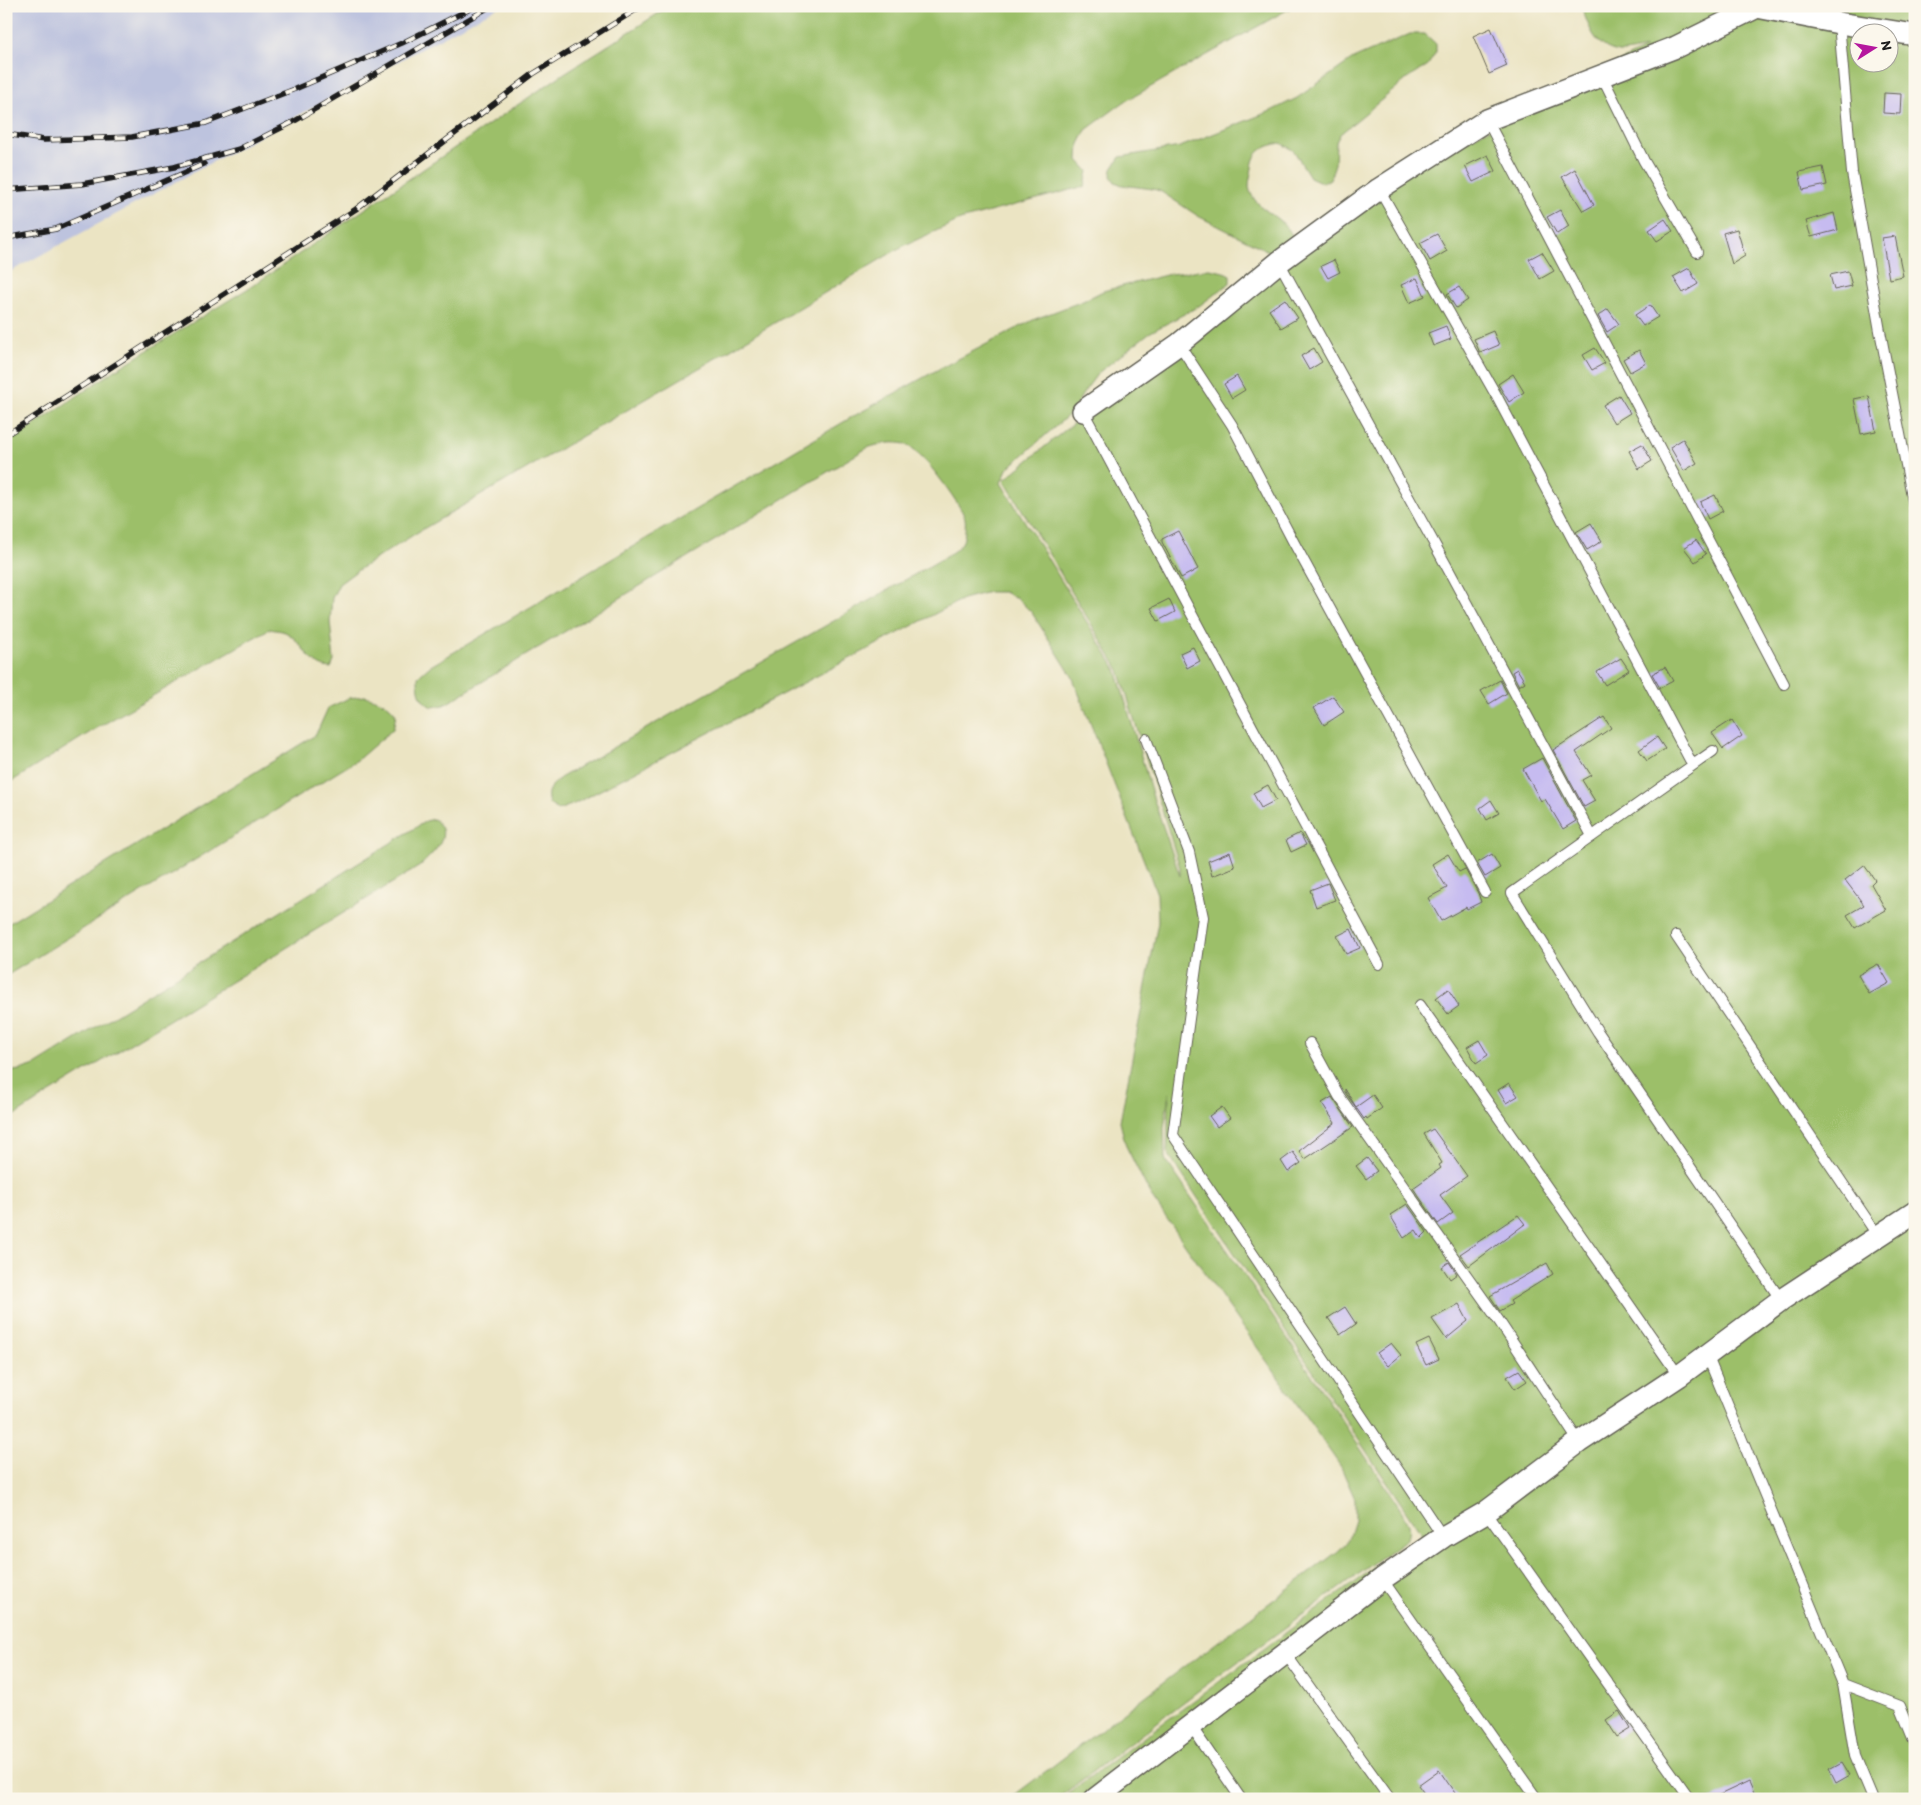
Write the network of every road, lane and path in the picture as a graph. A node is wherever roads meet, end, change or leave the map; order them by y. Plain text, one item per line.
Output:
1 (1839, 23) junction
2 (1915, 35) edge
3 (1602, 76) junction
4 (1487, 120) junction
5 (1380, 190) junction
6 (1698, 252) dead end
7 (1279, 262) junction
8 (1179, 344) junction
9 (1083, 411) joint
10 (1915, 511) edge
11 (1784, 684) dead end
12 (1146, 740) dead end
13 (1713, 751) dead end
14 (1690, 760) dead end
15 (1592, 836) junction
16 (1485, 892) dead end
17 (1676, 936) dead end
18 (1379, 964) dead end
19 (1420, 1005) dead end
20 (1310, 1044) dead end
21 (1915, 1212) edge
22 (1878, 1236) junction
23 (1781, 1300) junction
24 (1707, 1355) junction
25 (1678, 1376) junction
26 (1579, 1442) junction
27 (1486, 1512) junction
28 (1443, 1537) junction
29 (1382, 1579) junction
30 (1285, 1653) junction
31 (1843, 1684) junction
32 (1191, 1726) junction
33 (1915, 1743) edge
34 (1094, 1799) edge
35 (1241, 1799) edge
36 (1390, 1799) edge
37 (1537, 1799) edge
38 (1690, 1799) edge
39 (1873, 1799) edge

1 - 2 street
1 - 3 street
1 - 10 lane
3 - 4 street
3 - 6 lane
4 - 5 street
4 - 11 lane
5 - 7 street
5 - 14 lane
7 - 8 street
7 - 15 lane
8 - 9 street
8 - 16 lane
9 - 18 lane
12 - 28 lane
13 - 15 lane
15 - 23 lane
17 - 22 lane
19 - 25 lane
20 - 26 lane
21 - 22 street
22 - 23 street
23 - 24 street
24 - 25 street
24 - 31 lane
25 - 26 street
26 - 27 street
27 - 28 street
27 - 38 lane
28 - 29 street
29 - 30 street
29 - 37 lane
30 - 32 street
30 - 36 lane
31 - 33 lane
31 - 39 lane
32 - 34 street
32 - 35 lane

